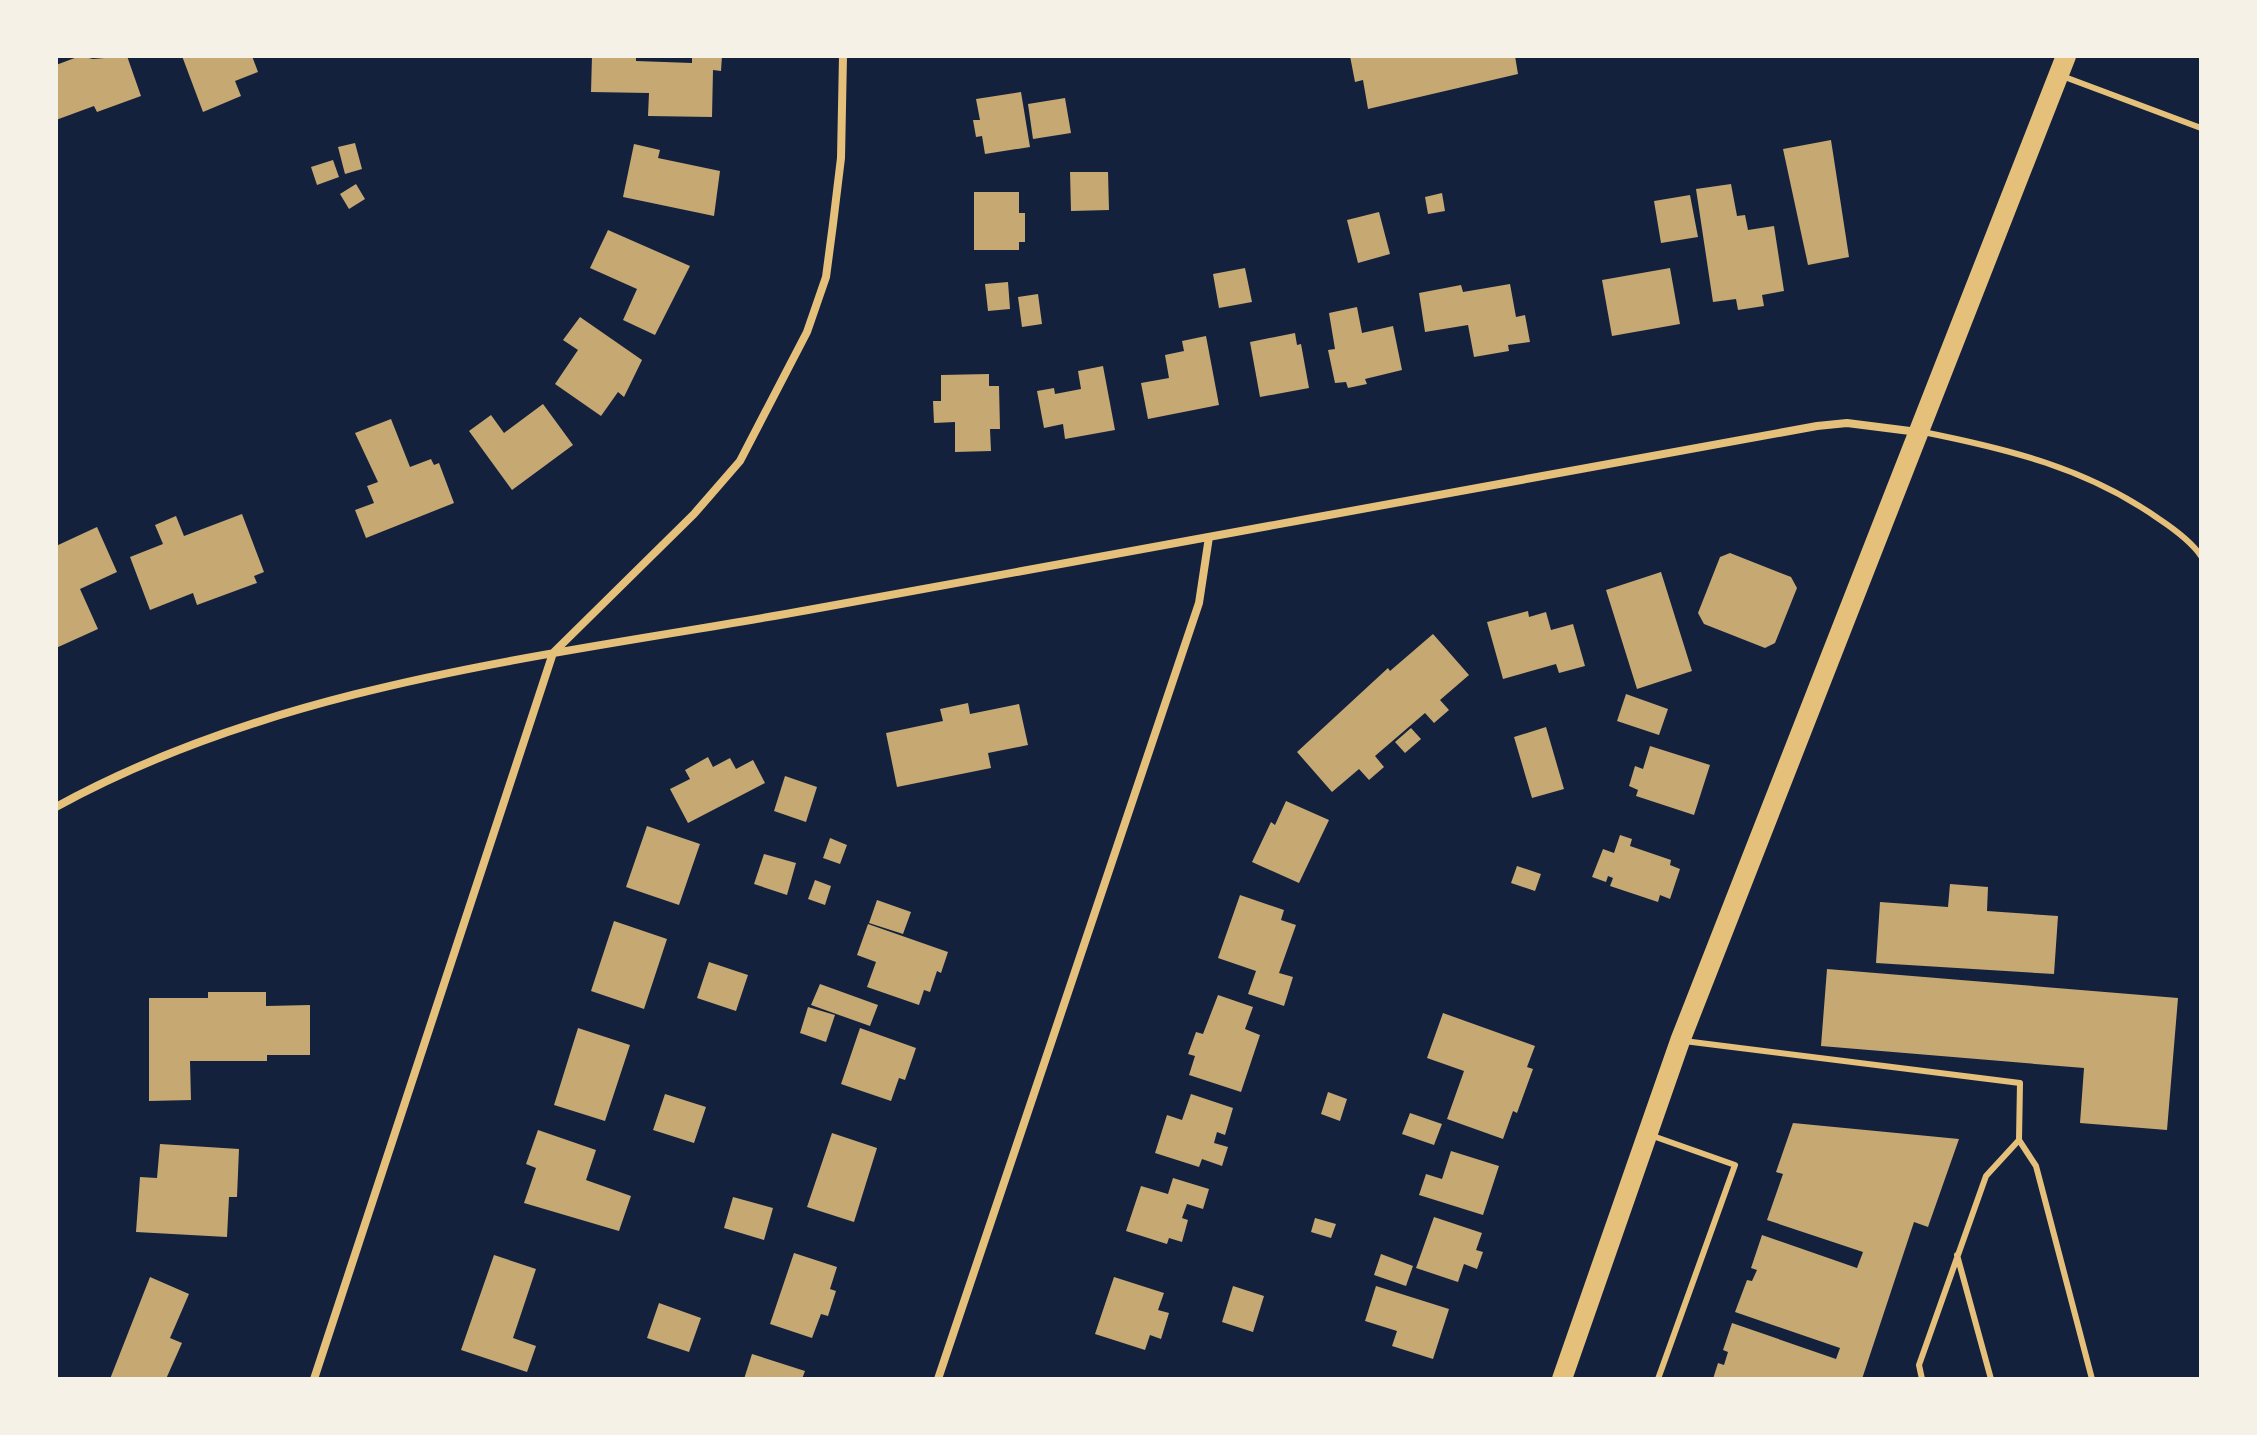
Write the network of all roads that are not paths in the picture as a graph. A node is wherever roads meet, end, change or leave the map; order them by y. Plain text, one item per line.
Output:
1 (843, 56) edge
2 (2063, 65) edge
3 (2201, 128) edge
4 (1919, 432) junction
5 (1209, 537) junction
6 (2200, 550) edge
7 (553, 653) junction
8 (56, 807) edge
9 (1680, 1041) junction
10 (1646, 1134) junction
11 (2019, 1140) junction
12 (1957, 1255) junction
13 (314, 1379) edge
14 (938, 1379) edge
15 (1562, 1379) edge
16 (1658, 1379) edge
17 (1922, 1379) edge
18 (1991, 1379) edge
19 (2092, 1379) edge

1 - 7 street
2 - 3 lane
2 - 4 main road
4 - 5 street
4 - 6 lane
4 - 9 main road
5 - 7 street
5 - 14 street
7 - 8 street
7 - 13 street
9 - 10 main road
9 - 11 lane
10 - 15 main road
10 - 16 lane
11 - 12 lane
11 - 19 lane
12 - 17 lane
12 - 18 lane

